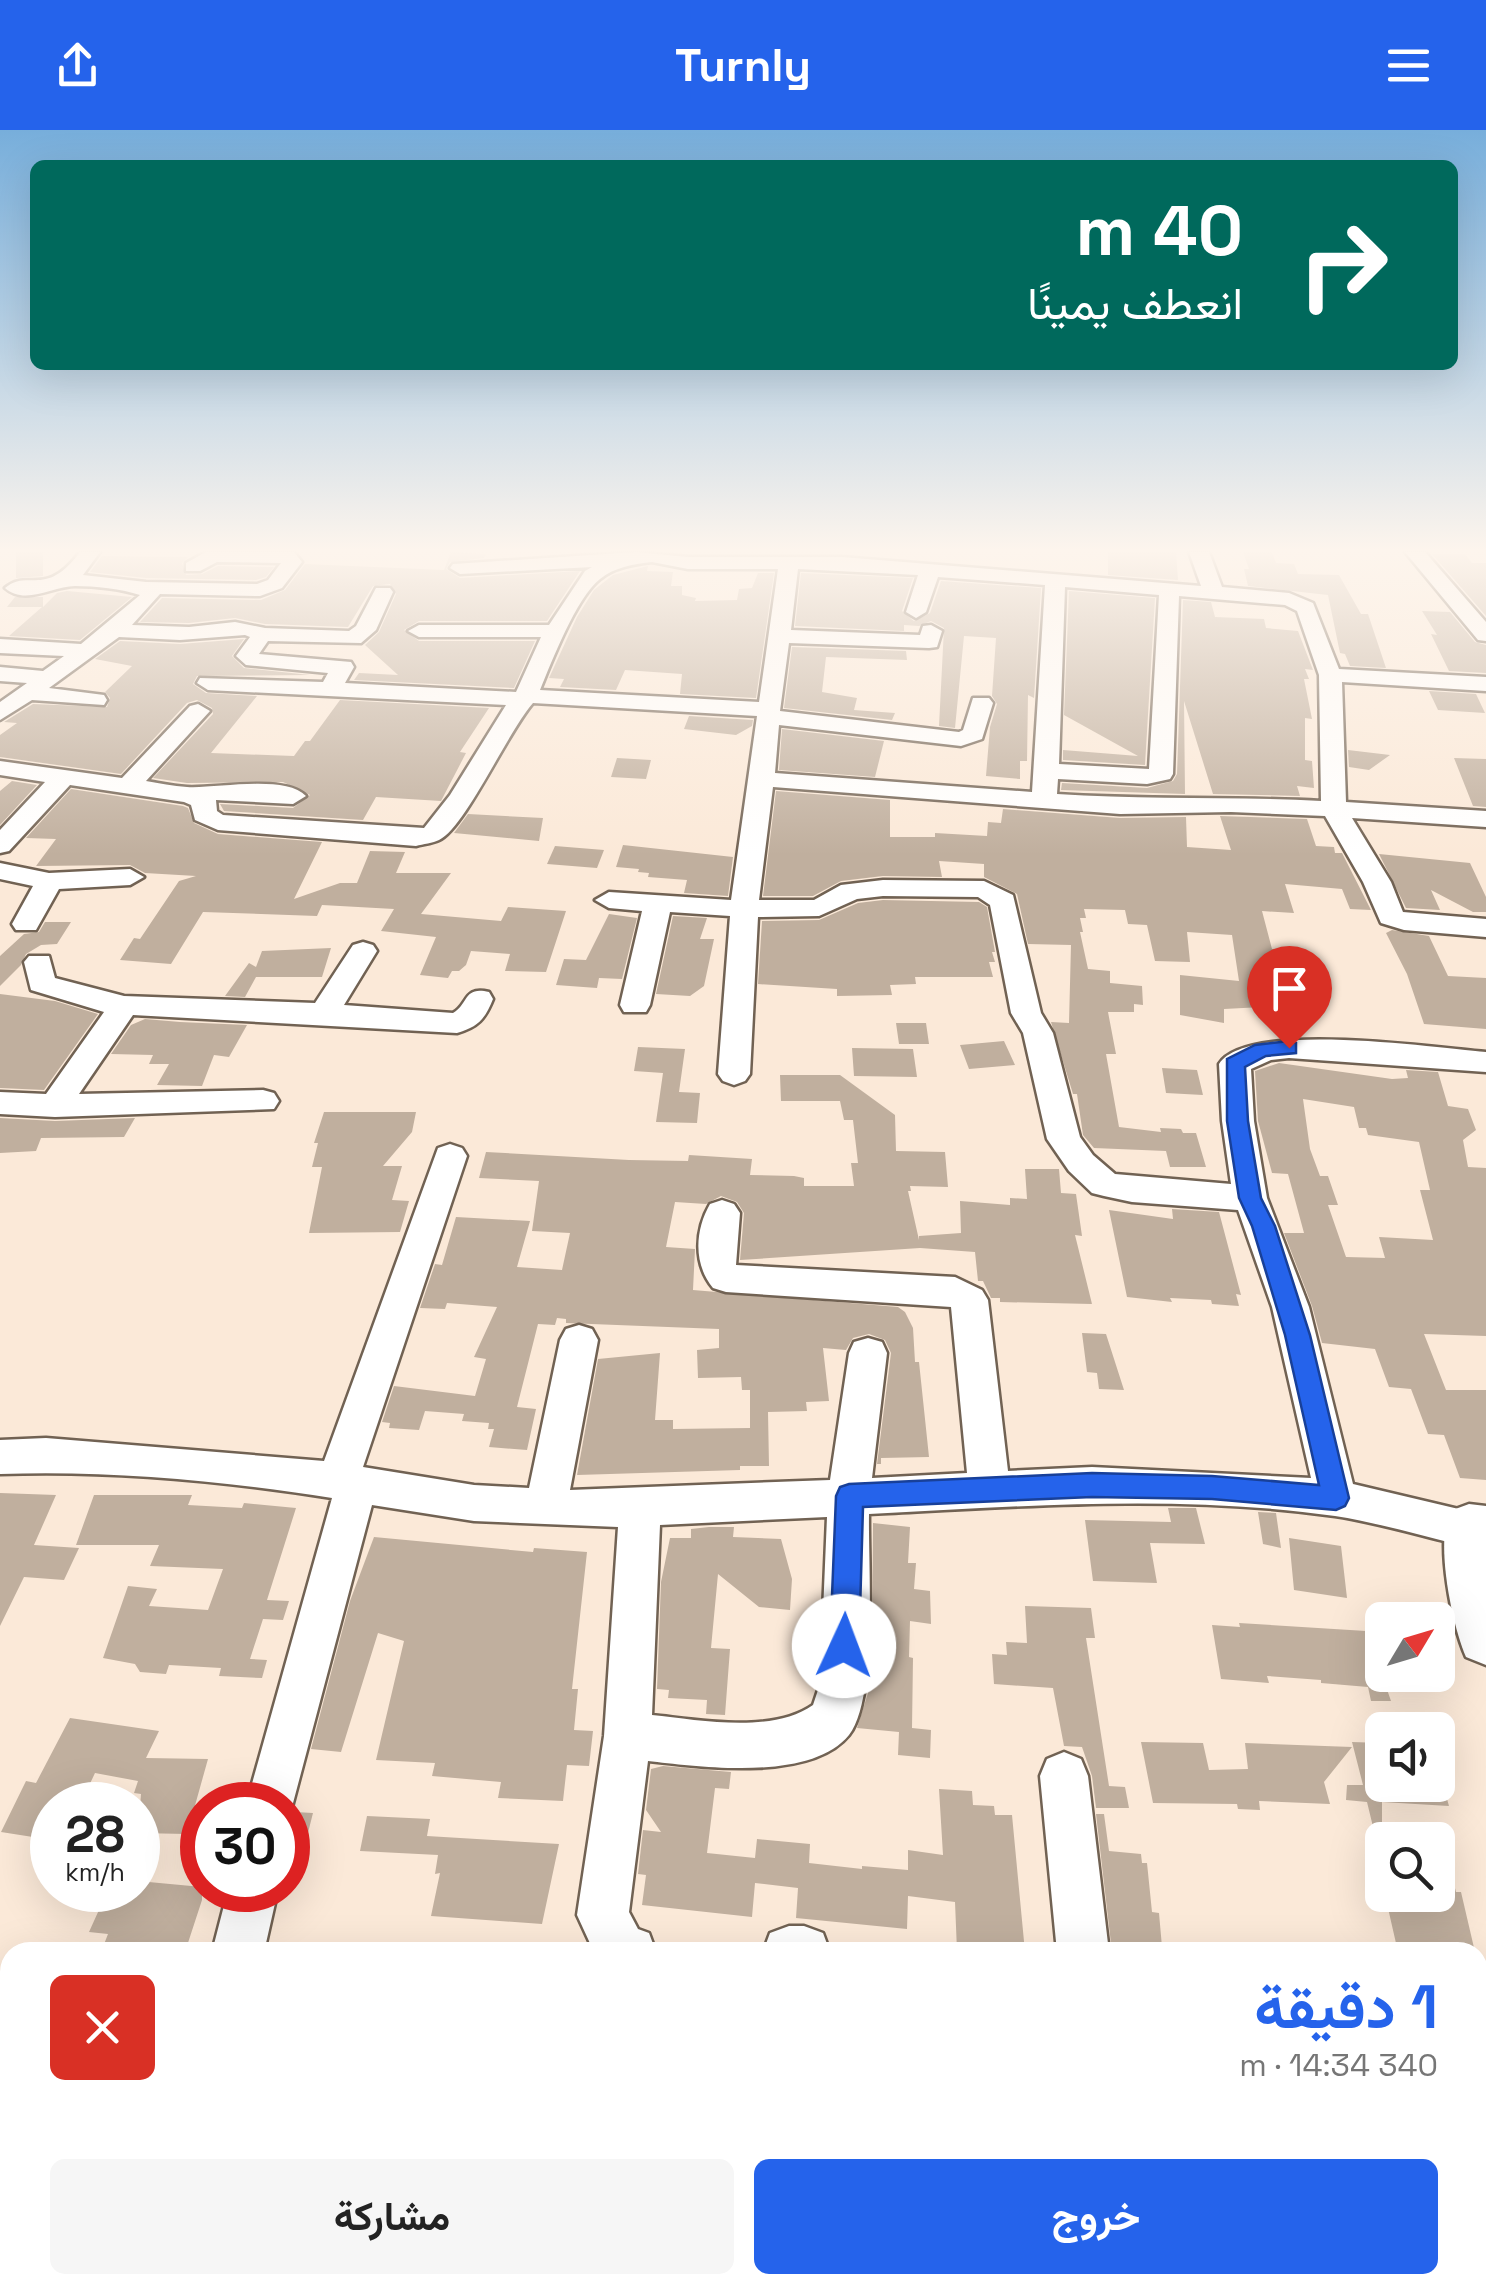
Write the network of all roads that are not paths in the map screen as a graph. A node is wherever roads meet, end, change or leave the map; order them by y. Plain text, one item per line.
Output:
1 (83, 653) edge
2 (250, 653) edge
3 (545, 653) edge
4 (779, 653) edge
5 (1045, 653) edge
6 (1167, 653) edge
7 (1322, 653) edge
8 (0, 674) edge
9 (1330, 675) junction
10 (208, 683) dead end
11 (1486, 684) edge
12 (38, 686) junction
13 (329, 690) junction
14 (525, 698) junction
15 (96, 700) dead end
16 (981, 703) dead end
17 (198, 711) dead end
18 (0, 713) edge
19 (768, 713) junction
20 (0, 768) edge
21 (1047, 771) junction
22 (63, 778) junction
23 (762, 779) junction
24 (127, 787) junction
25 (190, 795) junction
26 (293, 796) dead end
27 (1044, 799) junction
28 (1334, 808) junction
29 (1486, 818) edge
30 (0, 845) edge
31 (0, 871) edge
32 (130, 877) dead end
33 (49, 881) junction
34 (609, 900) dead end
35 (658, 903) junction
36 (744, 909) junction
37 (26, 924) dead end
38 (1486, 928) edge
39 (363, 952) dead end
40 (39, 962) dead end
41 (478, 999) dead end
42 (635, 1005) dead end
43 (124, 1006) junction
44 (323, 1015) junction
45 (1486, 1062) edge
46 (734, 1074) dead end
47 (264, 1101) dead end
48 (0, 1103) edge
49 (55, 1106) junction
50 (450, 1156) dead end
51 (1250, 1198) junction
52 (722, 1214) dead end
53 (579, 1340) dead end
54 (868, 1353) dead end
55 (0, 1457) edge
56 (348, 1482) junction
57 (989, 1490) junction
58 (849, 1496) junction
59 (1336, 1498) junction
60 (546, 1507) junction
61 (640, 1508) junction
62 (1477, 1529) edge
63 (1486, 1638) edge
64 (628, 1736) junction
65 (1064, 1776) dead end
66 (276, 1782) edge
67 (248, 1912) edge
68 (240, 1942) edge
69 (616, 1942) edge
70 (1082, 1942) edge

1 - 12 street
2 - 13 street
3 - 14 street
4 - 19 street
5 - 21 street
6 - 21 street
7 - 9 street
8 - 12 street
9 - 11 street
9 - 28 street
10 - 13 street
12 - 15 street
12 - 18 street
13 - 14 street
14 - 19 street
14 - 25 street
16 - 19 street
17 - 24 street
19 - 23 street
20 - 22 street
21 - 27 street
22 - 24 street
22 - 30 street
23 - 27 street
23 - 36 street
24 - 25 street
25 - 26 street
27 - 28 street
28 - 29 street
28 - 38 street
31 - 33 street
32 - 33 street
33 - 37 street
34 - 35 street
35 - 36 street
35 - 42 street
36 - 46 street
36 - 51 street
39 - 44 street
40 - 43 street
41 - 44 street
43 - 44 street
43 - 49 street
45 - 51 street
47 - 49 street
48 - 49 street
50 - 56 street
51 - 59 street
52 - 57 street
53 - 60 street
54 - 58 street
55 - 56 street
56 - 60 street
56 - 66 street
57 - 58 street
57 - 59 street
58 - 61 street
58 - 64 street
59 - 62 street
60 - 61 street
61 - 64 street
62 - 63 main road
64 - 69 street
65 - 70 street
67 - 68 street

